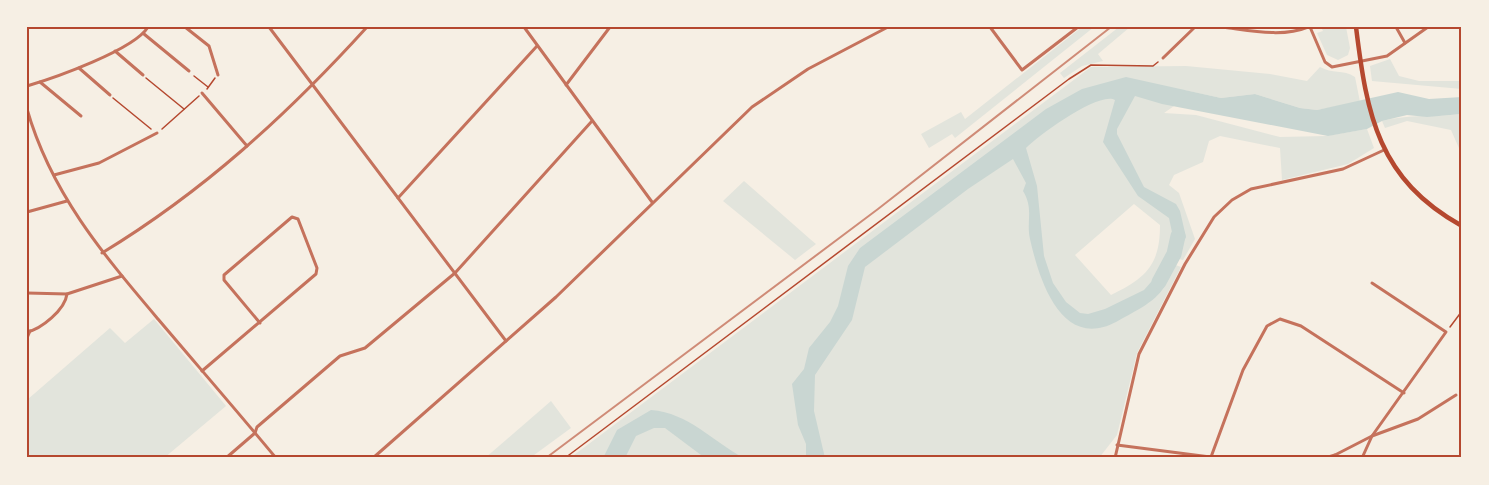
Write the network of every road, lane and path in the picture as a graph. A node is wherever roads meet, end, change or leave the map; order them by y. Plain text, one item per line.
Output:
1 (148, 27) edge
2 (185, 27) edge
3 (269, 27) edge
4 (367, 27) edge
5 (524, 27) edge
6 (610, 27) edge
7 (888, 27) edge
8 (990, 27) edge
9 (1078, 27) edge
10 (1196, 27) edge
11 (1221, 27) edge
12 (1309, 27) edge
13 (1356, 27) edge
14 (1396, 27) edge
15 (1428, 27) edge
16 (144, 34) junction
17 (1405, 43) junction
18 (537, 46) junction
19 (115, 51) junction
20 (1163, 58) joint
21 (1360, 63) junction
22 (79, 68) junction
23 (189, 71) joint
24 (144, 75) joint
25 (218, 75) joint
26 (40, 82) junction
27 (566, 85) junction
28 (27, 86) edge
29 (208, 87) junction
30 (312, 87) junction
31 (202, 93) junction
32 (110, 95) joint
33 (27, 109) edge
34 (184, 109) junction
35 (81, 116) dead end
36 (592, 121) junction
37 (33, 130) junction
38 (27, 131) edge
39 (157, 133) junction
40 (247, 146) junction
41 (1384, 150) junction
42 (54, 175) junction
43 (398, 198) junction
44 (67, 201) junction
45 (652, 202) junction
46 (27, 212) edge
47 (1462, 226) edge
48 (102, 253) junction
49 (455, 273) junction
50 (122, 276) junction
51 (1372, 283) dead end
52 (27, 293) edge
53 (67, 294) junction
54 (1462, 311) edge
55 (260, 322) junction
56 (29, 331) edge
57 (1446, 332) junction
58 (27, 338) edge
59 (506, 341) junction
60 (202, 371) junction
61 (1404, 393) junction
62 (1456, 395) dead end
63 (255, 433) junction
64 (1372, 436) junction
65 (1117, 445) junction
66 (1335, 455) junction
67 (1211, 457) edge
68 (226, 458) edge
69 (276, 458) edge
70 (373, 458) edge
71 (565, 458) edge
72 (1115, 458) edge
73 (1218, 458) edge
74 (1325, 458) edge
75 (1341, 458) edge
76 (1362, 458) edge

1 - 16 street
2 - 25 street
3 - 30 street
4 - 30 street
5 - 18 street
6 - 27 street
7 - 45 street
8 - 9 street
10 - 20 street
11 - 12 street
12 - 21 street
13 - 21 main road
14 - 17 street
15 - 17 street
16 - 19 street
16 - 23 street
17 - 21 street
18 - 27 street
18 - 43 street
19 - 22 street
19 - 24 street
20 - 71 path
21 - 41 main road
22 - 26 street
22 - 32 street
23 - 29 path
24 - 34 path
25 - 29 path
26 - 28 street
26 - 35 street
27 - 36 street
29 - 31 path
30 - 40 street
30 - 43 street
31 - 34 path
31 - 40 street
32 - 39 path
33 - 37 street
34 - 39 path
36 - 45 street
36 - 49 street
37 - 38 street
37 - 42 street
39 - 42 street
40 - 48 street
41 - 47 main road
41 - 65 street
42 - 44 street
43 - 49 street
44 - 46 street
44 - 48 street
45 - 59 street
48 - 50 street
49 - 59 street
49 - 63 street
50 - 53 street
50 - 60 street
51 - 57 street
52 - 53 street
53 - 56 street
54 - 57 path
55 - 55 street
55 - 60 street
56 - 58 street
57 - 61 street
59 - 70 street
60 - 63 street
61 - 64 street
61 - 67 street
62 - 64 street
63 - 68 street
63 - 69 street
64 - 66 street
64 - 76 street
65 - 67 street
65 - 72 street
66 - 74 street
66 - 75 street
67 - 73 street

